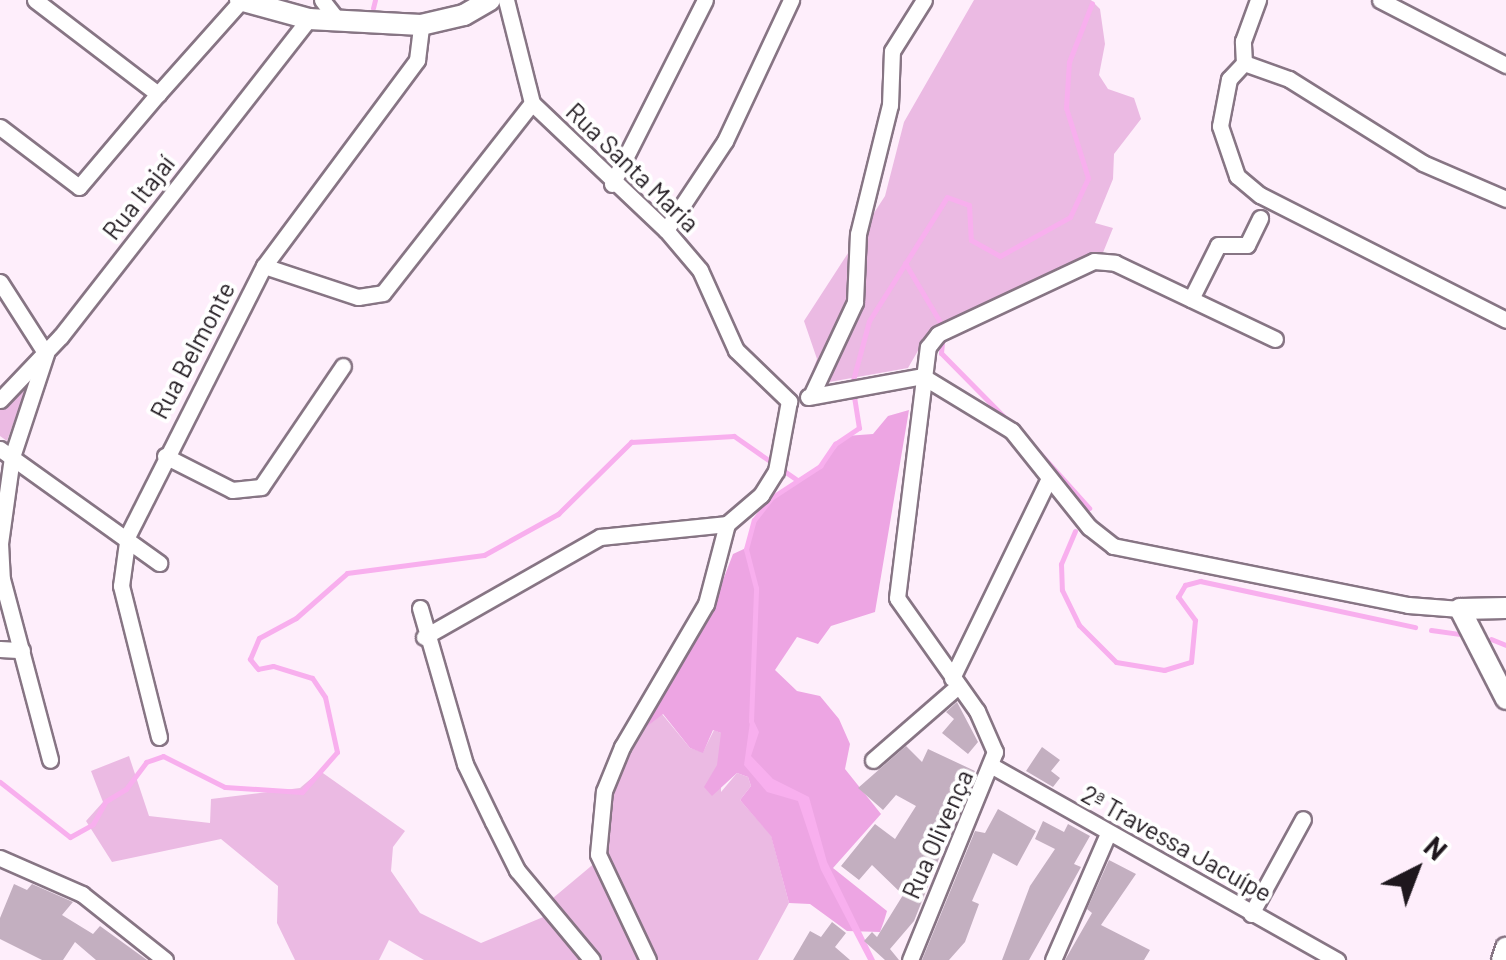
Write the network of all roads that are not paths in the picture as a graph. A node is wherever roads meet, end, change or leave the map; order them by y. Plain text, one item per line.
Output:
1 (35, 0) edge
2 (241, 0) edge
3 (322, 0) edge
4 (490, 0) edge
5 (506, 0) edge
6 (706, 0) edge
7 (792, 0) edge
8 (924, 0) edge
9 (1258, 0) edge
10 (1380, 0) edge
11 (309, 20) junction
12 (340, 22) junction
13 (421, 25) junction
14 (1244, 63) junction
15 (1506, 65) edge
16 (158, 94) junction
17 (532, 103) junction
18 (0, 127) edge
19 (612, 184) junction
20 (1506, 199) edge
21 (1260, 218) dead end
22 (666, 230) junction
23 (264, 266) junction
24 (0, 282) edge
25 (1191, 299) junction
26 (1506, 320) edge
27 (1275, 338) dead end
28 (46, 354) junction
29 (343, 366) dead end
30 (922, 376) junction
31 (811, 396) junction
32 (0, 400) edge
33 (789, 401) junction
34 (6, 453) edge
35 (165, 456) junction
36 (1050, 478) junction
37 (727, 524) junction
38 (128, 535) junction
39 (159, 563) dead end
40 (420, 608) dead end
41 (1506, 608) edge
42 (1460, 610) junction
43 (424, 637) junction
44 (0, 648) edge
45 (22, 650) junction
46 (956, 682) junction
47 (1506, 698) edge
48 (160, 737) dead end
49 (50, 760) dead end
50 (873, 760) dead end
51 (994, 767) junction
52 (1303, 819) dead end
53 (1107, 836) junction
54 (0, 858) edge
55 (1251, 914) junction
56 (1506, 948) edge
57 (166, 960) edge
58 (592, 960) edge
59 (648, 960) edge
60 (910, 960) edge
61 (1053, 960) edge
62 (1337, 960) edge
63 (1502, 960) edge

1 - 16 street
2 - 11 street
2 - 16 street
3 - 12 street
4 - 13 street
5 - 17 street, Rua Santa Maria
6 - 19 street
7 - 22 street
8 - 31 street
9 - 14 street
10 - 15 street
11 - 12 street
11 - 28 street, Rua Itajaí
12 - 13 street
13 - 23 street, Rua Belmonte
14 - 20 street
14 - 26 street
16 - 18 street
17 - 19 street, Rua Santa Maria
17 - 23 street
19 - 22 street, Rua Santa Maria
21 - 25 street
22 - 33 street, Rua Santa Maria
23 - 35 street, Rua Belmonte
24 - 28 street
25 - 27 street, Rua Olivença
25 - 30 street, Rua Olivença
28 - 32 street, Rua Itajaí
28 - 34 street
29 - 35 street
30 - 31 street
30 - 36 street
30 - 46 street, Rua Olivença
31 - 33 street
33 - 37 street
34 - 38 street
34 - 45 street
35 - 38 street, Rua Belmonte
36 - 42 street
36 - 46 street
37 - 43 street
37 - 59 street
38 - 39 street
38 - 48 street, Rua Belmonte
40 - 43 street
41 - 42 street
42 - 47 street
43 - 58 street
44 - 45 street
45 - 49 street
46 - 50 street
46 - 51 street, Rua Olivença
51 - 53 street, 2ª Travessa Jacuípe
51 - 60 street, Rua Olivença
52 - 55 street
53 - 55 street, 2ª Travessa Jacuípe
53 - 61 street
54 - 57 street
55 - 62 street, 2ª Travessa Jacuípe
56 - 63 street

